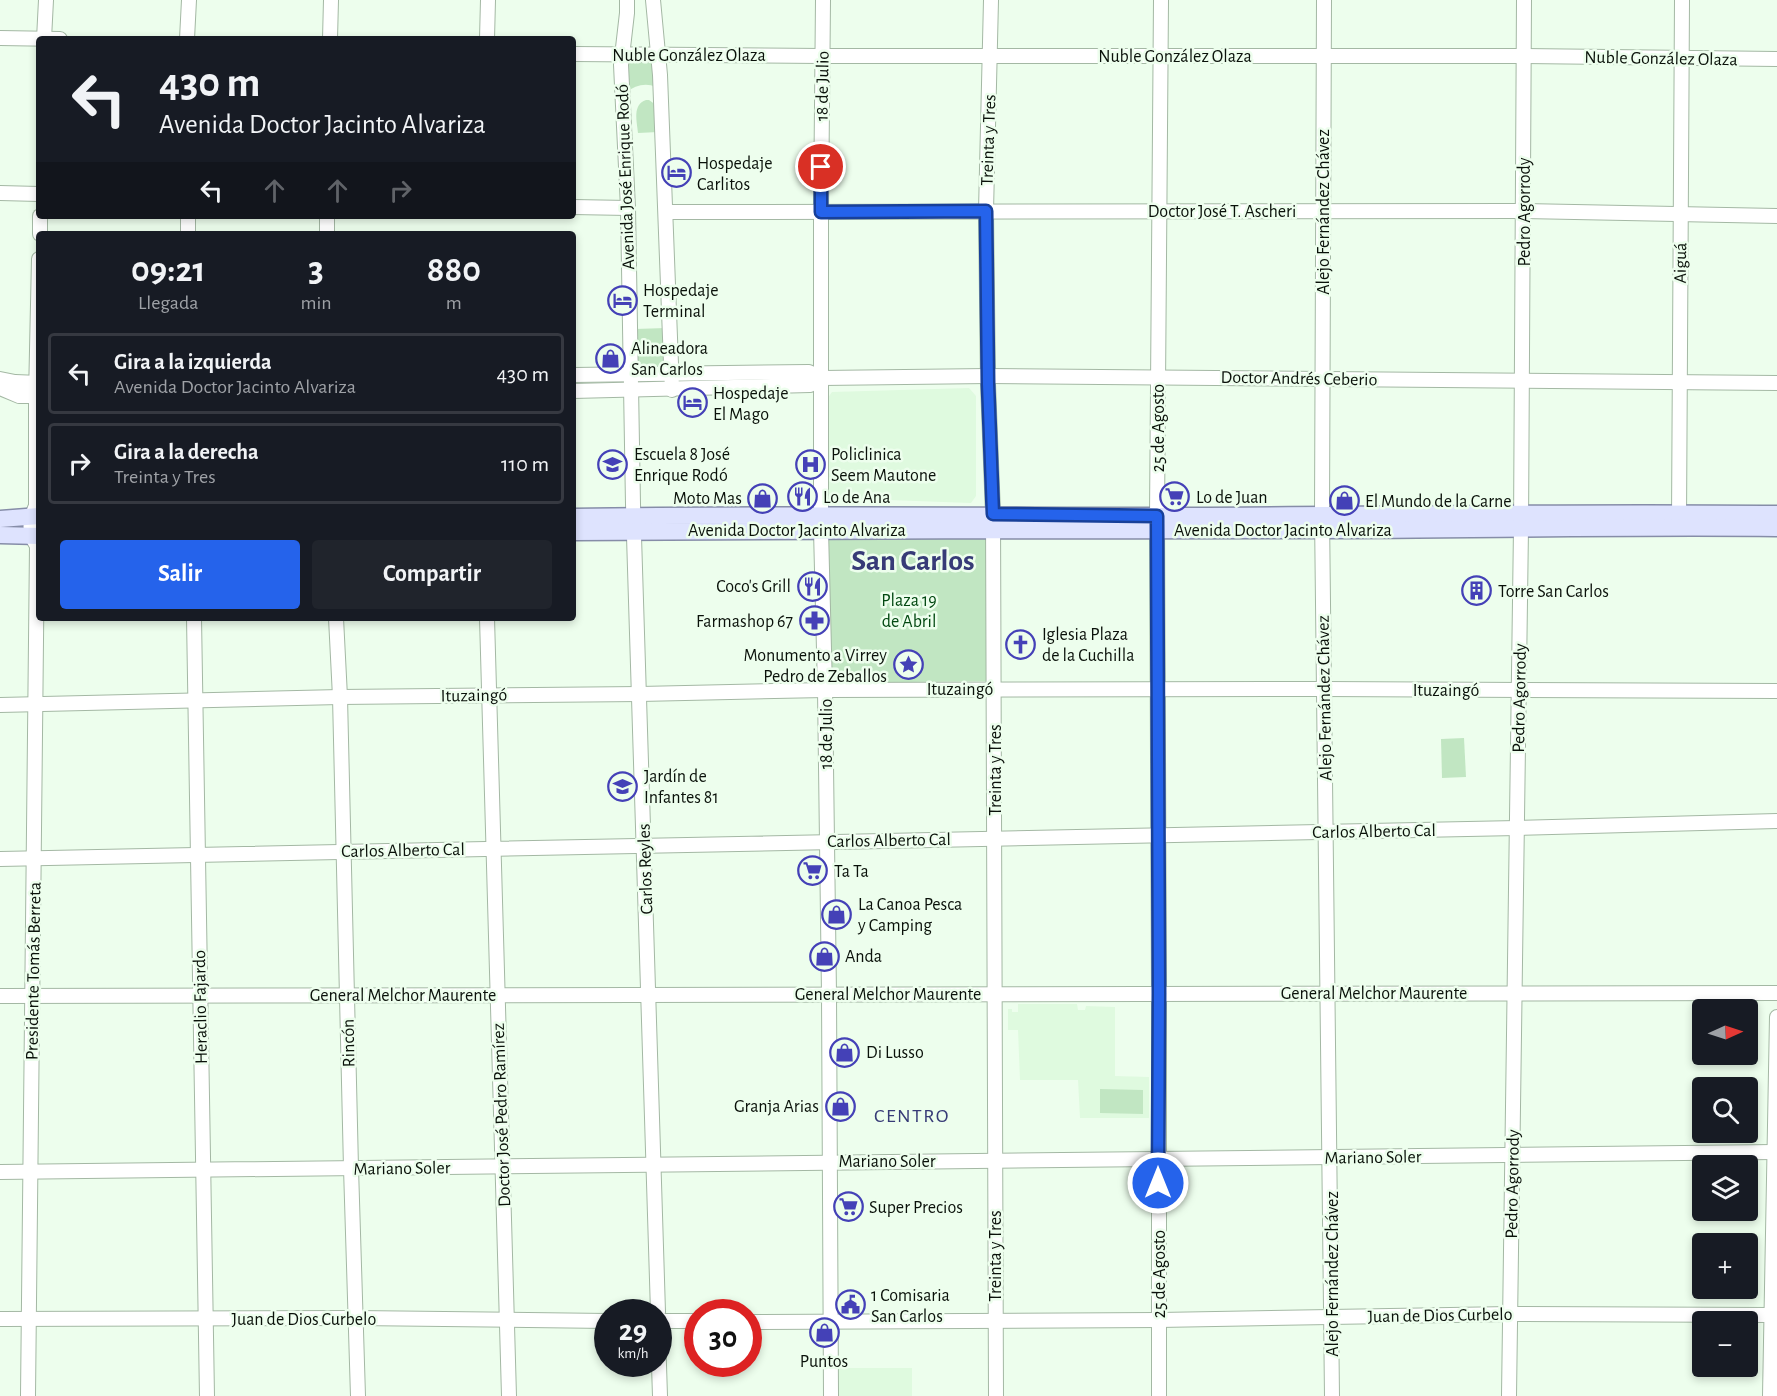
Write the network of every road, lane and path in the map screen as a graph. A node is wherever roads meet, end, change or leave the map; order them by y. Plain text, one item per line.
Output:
1 (45, 0) edge
2 (189, 0) edge
3 (330, 0) edge
4 (488, 0) edge
5 (627, 0) edge
6 (653, 0) edge
7 (823, 0) edge
8 (991, 0) edge
9 (1161, 0) edge
10 (1324, 0) edge
11 (1524, 0) edge
12 (1682, 0) edge
13 (44, 36) edge
14 (187, 36) edge
15 (330, 36) edge
16 (487, 36) edge
17 (0, 38) edge
18 (36, 39) edge
19 (576, 54) edge
20 (659, 54) junction
21 (621, 55) junction
22 (991, 55) junction
23 (822, 56) junction
24 (1525, 56) junction
25 (1161, 57) junction
26 (1323, 57) junction
27 (1682, 59) junction
28 (1777, 59) edge
29 (0, 193) edge
30 (36, 194) edge
31 (576, 207) edge
32 (628, 208) junction
33 (986, 211) junction
34 (1159, 211) junction
35 (1524, 211) junction
36 (666, 212) junction
37 (821, 212) junction
38 (1323, 212) junction
39 (1681, 215) junction
40 (1777, 216) edge
41 (631, 374) junction
42 (672, 374) junction
43 (576, 375) edge
44 (988, 376) junction
45 (1158, 376) junction
46 (822, 378) junction
47 (0, 379) edge
48 (1322, 379) junction
49 (1522, 380) junction
50 (1679, 382) junction
51 (1777, 383) edge
52 (0, 388) edge
53 (36, 389) edge
54 (36, 389) edge
55 (631, 390) junction
56 (672, 390) junction
57 (576, 391) edge
58 (36, 512) edge
59 (1777, 514) edge
60 (576, 517) edge
61 (0, 519) edge
62 (1679, 520) junction
63 (1521, 521) junction
64 (821, 522) junction
65 (993, 522) junction
66 (1157, 523) junction
67 (1322, 523) junction
68 (634, 524) junction
69 (1777, 528) edge
70 (576, 532) edge
71 (0, 535) edge
72 (36, 541) edge
73 (194, 621) edge
74 (336, 621) edge
75 (487, 621) edge
76 (994, 689) junction
77 (1324, 689) junction
78 (825, 690) junction
79 (1158, 690) junction
80 (1519, 690) junction
81 (1777, 691) edge
82 (640, 694) junction
83 (489, 695) junction
84 (340, 697) junction
85 (195, 701) junction
86 (35, 704) junction
87 (0, 705) edge
88 (1777, 821) edge
89 (1517, 828) junction
90 (1326, 831) junction
91 (1159, 835) junction
92 (995, 838) junction
93 (827, 842) junction
94 (645, 845) junction
95 (493, 848) junction
96 (343, 851) junction
97 (198, 856) junction
98 (34, 858) junction
99 (0, 859) edge
100 (1159, 993) junction
101 (1328, 993) junction
102 (1515, 993) junction
103 (1777, 993) edge
104 (829, 994) junction
105 (995, 994) junction
106 (347, 995) junction
107 (497, 995) junction
108 (649, 995) junction
109 (0, 996) edge
110 (33, 996) junction
111 (200, 996) junction
112 (1777, 1017) edge
113 (1777, 1112) edge
114 (1775, 1152) junction
115 (1513, 1156) junction
116 (1330, 1158) junction
117 (1158, 1160) junction
118 (995, 1161) junction
119 (831, 1162) junction
120 (653, 1164) junction
121 (502, 1166) junction
122 (351, 1168) junction
123 (202, 1170) junction
124 (0, 1172) edge
125 (31, 1172) junction
126 (658, 1299) edge
127 (1510, 1314) junction
128 (1772, 1315) junction
129 (1332, 1317) junction
130 (356, 1318) junction
131 (0, 1319) edge
132 (29, 1319) junction
133 (205, 1319) junction
134 (506, 1320) junction
135 (1159, 1320) junction
136 (594, 1321) edge
137 (996, 1321) junction
138 (762, 1322) edge
139 (830, 1322) junction
140 (659, 1377) edge
141 (28, 1396) edge
142 (207, 1396) edge
143 (358, 1396) edge
144 (510, 1396) edge
145 (660, 1396) edge
146 (831, 1396) edge
147 (996, 1396) edge
148 (1159, 1396) edge
149 (1332, 1396) edge
150 (1509, 1396) edge
151 (1770, 1396) edge

1 - 13 street
2 - 14 street
3 - 15 street
4 - 16 street
5 - 21 street, Avenida José Enrique Rodó
6 - 20 street
7 - 23 street, 18 de Julio
8 - 22 street, Treinta y Tres
9 - 25 street, 25 de Agosto
10 - 26 street, Alejo Fernández Chávez
11 - 24 street, Pedro Agorrody
12 - 27 street, Aiguá
17 - 18 street
19 - 21 street, Nuble González Olaza
20 - 21 street, Nuble González Olaza
20 - 23 street, Nuble González Olaza
20 - 36 street
21 - 32 street, Avenida José Enrique Rodó
22 - 23 street, Nuble González Olaza
22 - 25 street, Nuble González Olaza
22 - 33 street, Treinta y Tres
23 - 37 street, 18 de Julio
24 - 26 street, Nuble González Olaza
24 - 27 street, Nuble González Olaza
24 - 35 street, Pedro Agorrody
25 - 26 street, Nuble González Olaza
25 - 34 street, 25 de Agosto
26 - 38 street, Alejo Fernández Chávez
27 - 28 street, Nuble González Olaza
27 - 39 street, Aiguá
29 - 30 street
31 - 32 street
32 - 41 street, Avenida José Enrique Rodó
33 - 34 street, Doctor José T. Ascheri
33 - 37 street, Doctor José T. Ascheri
33 - 44 street, Treinta y Tres
34 - 38 street, Doctor José T. Ascheri
34 - 45 street, 25 de Agosto
35 - 38 street, Doctor José T. Ascheri
35 - 39 street, Doctor José T. Ascheri
35 - 49 street, Pedro Agorrody
36 - 37 street, Doctor José T. Ascheri
36 - 42 street
37 - 46 street, 18 de Julio
38 - 48 street, Alejo Fernández Chávez
39 - 40 street, Doctor José T. Ascheri
39 - 50 street, Aiguá
41 - 42 street, Doctor Andrés Ceberio
41 - 43 street, Doctor Andrés Ceberio
41 - 55 street, Avenida José Enrique Rodó
42 - 46 street, Doctor Andrés Ceberio
42 - 56 street
44 - 45 street, Doctor Andrés Ceberio
44 - 46 street, Doctor Andrés Ceberio
44 - 65 street, Treinta y Tres
45 - 48 street, Doctor Andrés Ceberio
45 - 66 street, 25 de Agosto
46 - 56 street, Doctor Andrés Ceberio
46 - 64 street, 18 de Julio
47 - 53 street
48 - 49 street, Doctor Andrés Ceberio
48 - 67 street, Alejo Fernández Chávez
49 - 50 street, Doctor Andrés Ceberio
49 - 63 street, Pedro Agorrody
50 - 51 street, Doctor Andrés Ceberio
50 - 62 street, Aiguá
52 - 54 street
55 - 56 street, Doctor Andrés Ceberio
55 - 57 street, Doctor Andrés Ceberio
55 - 68 street, Carlos Reyles
58 - 61 main road
58 - 72 street, Presidente Tomás Berreta
59 - 62 main road, Avenida Doctor Jacinto Alvariza
60 - 68 main road, Avenida Doctor Jacinto Alvariza
62 - 63 main road, Avenida Doctor Jacinto Alvariza
62 - 69 main road, Avenida Doctor Jacinto Alvariza
63 - 67 main road, Avenida Doctor Jacinto Alvariza
63 - 80 street, Pedro Agorrody
64 - 65 main road, Avenida Doctor Jacinto Alvariza
64 - 68 main road, Avenida Doctor Jacinto Alvariza
64 - 78 street, 18 de Julio
65 - 66 main road, Avenida Doctor Jacinto Alvariza
65 - 76 street, Treinta y Tres
66 - 67 main road, Avenida Doctor Jacinto Alvariza
66 - 79 street, 25 de Agosto
67 - 77 street, Alejo Fernández Chávez
68 - 70 main road, Avenida Doctor Jacinto Alvariza
68 - 82 street, Carlos Reyles
71 - 72 main road
72 - 86 street, Presidente Tomás Berreta
73 - 85 street, Heraclio Fajardo
74 - 84 street, Rincón
75 - 83 street, Doctor José Pedro Ramírez
76 - 78 street, Ituzaingó
76 - 79 street, Ituzaingó
76 - 92 street, Treinta y Tres
77 - 79 street, Ituzaingó
77 - 80 street, Ituzaingó
77 - 90 street, Alejo Fernández Chávez
78 - 82 street, Ituzaingó
78 - 93 street, 18 de Julio
79 - 91 street, 25 de Agosto
80 - 81 street, Ituzaingó
80 - 89 street, Pedro Agorrody
82 - 83 street, Ituzaingó
82 - 94 street, Carlos Reyles
83 - 84 street, Ituzaingó
83 - 95 street, Doctor José Pedro Ramírez
84 - 85 street, Ituzaingó
84 - 96 street, Rincón
85 - 86 street, Ituzaingó
85 - 97 street, Heraclio Fajardo
86 - 87 street, Ituzaingó
86 - 98 street, Presidente Tomás Berreta
88 - 89 street, Carlos Alberto Cal
89 - 90 street, Carlos Alberto Cal
89 - 102 street, Pedro Agorrody
90 - 91 street, Carlos Alberto Cal
90 - 101 street, Alejo Fernández Chávez
91 - 92 street, Carlos Alberto Cal
91 - 100 street, 25 de Agosto
92 - 93 street, Carlos Alberto Cal
92 - 105 street, Treinta y Tres
93 - 94 street, Carlos Alberto Cal
93 - 104 street, 18 de Julio
94 - 95 street, Carlos Alberto Cal
94 - 108 street, Carlos Reyles
95 - 96 street, Carlos Alberto Cal
95 - 107 street, Doctor José Pedro Ramírez
96 - 97 street, Carlos Alberto Cal
96 - 106 street, Rincón
97 - 98 street, Carlos Alberto Cal
97 - 111 street, Heraclio Fajardo
98 - 99 street, Carlos Alberto Cal
98 - 110 street, Presidente Tomás Berreta
100 - 101 street, General Melchor Maurente
100 - 105 street, General Melchor Maurente
100 - 117 street, 25 de Agosto
101 - 102 street, General Melchor Maurente
101 - 116 street, Alejo Fernández Chávez
102 - 103 street, General Melchor Maurente
102 - 115 street, Pedro Agorrody
104 - 105 street, General Melchor Maurente
104 - 108 street, General Melchor Maurente
104 - 119 street, 18 de Julio
105 - 118 street, Treinta y Tres
106 - 107 street, General Melchor Maurente
106 - 111 street, General Melchor Maurente
106 - 122 street, Rincón
107 - 108 street, General Melchor Maurente
107 - 121 street, Doctor José Pedro Ramírez
108 - 120 street, Carlos Reyles
109 - 110 street, General Melchor Maurente
110 - 111 street, General Melchor Maurente
110 - 125 street, Presidente Tomás Berreta
111 - 123 street, Heraclio Fajardo
112 - 113 street
113 - 114 street
114 - 115 street, Mariano Soler
114 - 128 street
115 - 116 street, Mariano Soler
115 - 127 street, Pedro Agorrody
116 - 117 street, Mariano Soler
116 - 129 street, Alejo Fernández Chávez
117 - 118 street, Mariano Soler
117 - 135 street, 25 de Agosto
118 - 119 street, Mariano Soler
118 - 137 street, Treinta y Tres
119 - 120 street, Mariano Soler
119 - 139 street, 18 de Julio
120 - 121 street, Mariano Soler
120 - 126 street, Carlos Reyles
121 - 122 street, Mariano Soler
121 - 134 street, Doctor José Pedro Ramírez
122 - 123 street, Mariano Soler
122 - 130 street, Rincón
123 - 125 street, Mariano Soler
123 - 133 street, Heraclio Fajardo
124 - 125 street, Mariano Soler
125 - 132 street, Presidente Tomás Berreta
127 - 128 street, Juan de Dios Curbelo
127 - 129 street, Juan de Dios Curbelo
127 - 150 street, Pedro Agorrody
128 - 151 street
129 - 135 street, Juan de Dios Curbelo
129 - 149 street, Alejo Fernández Chávez
130 - 133 street, Juan de Dios Curbelo
130 - 134 street, Juan de Dios Curbelo
130 - 143 street, Rincón
131 - 132 street, Juan de Dios Curbelo
132 - 133 street, Juan de Dios Curbelo
132 - 141 street, Presidente Tomás Berreta
133 - 142 street, Heraclio Fajardo
134 - 136 street, Juan de Dios Curbelo
134 - 144 street, Doctor José Pedro Ramírez
135 - 137 street, Juan de Dios Curbelo
135 - 148 street, 25 de Agosto
137 - 139 street, Juan de Dios Curbelo
137 - 147 street, Treinta y Tres
138 - 139 street, Juan de Dios Curbelo
139 - 146 street, 18 de Julio
140 - 145 street

